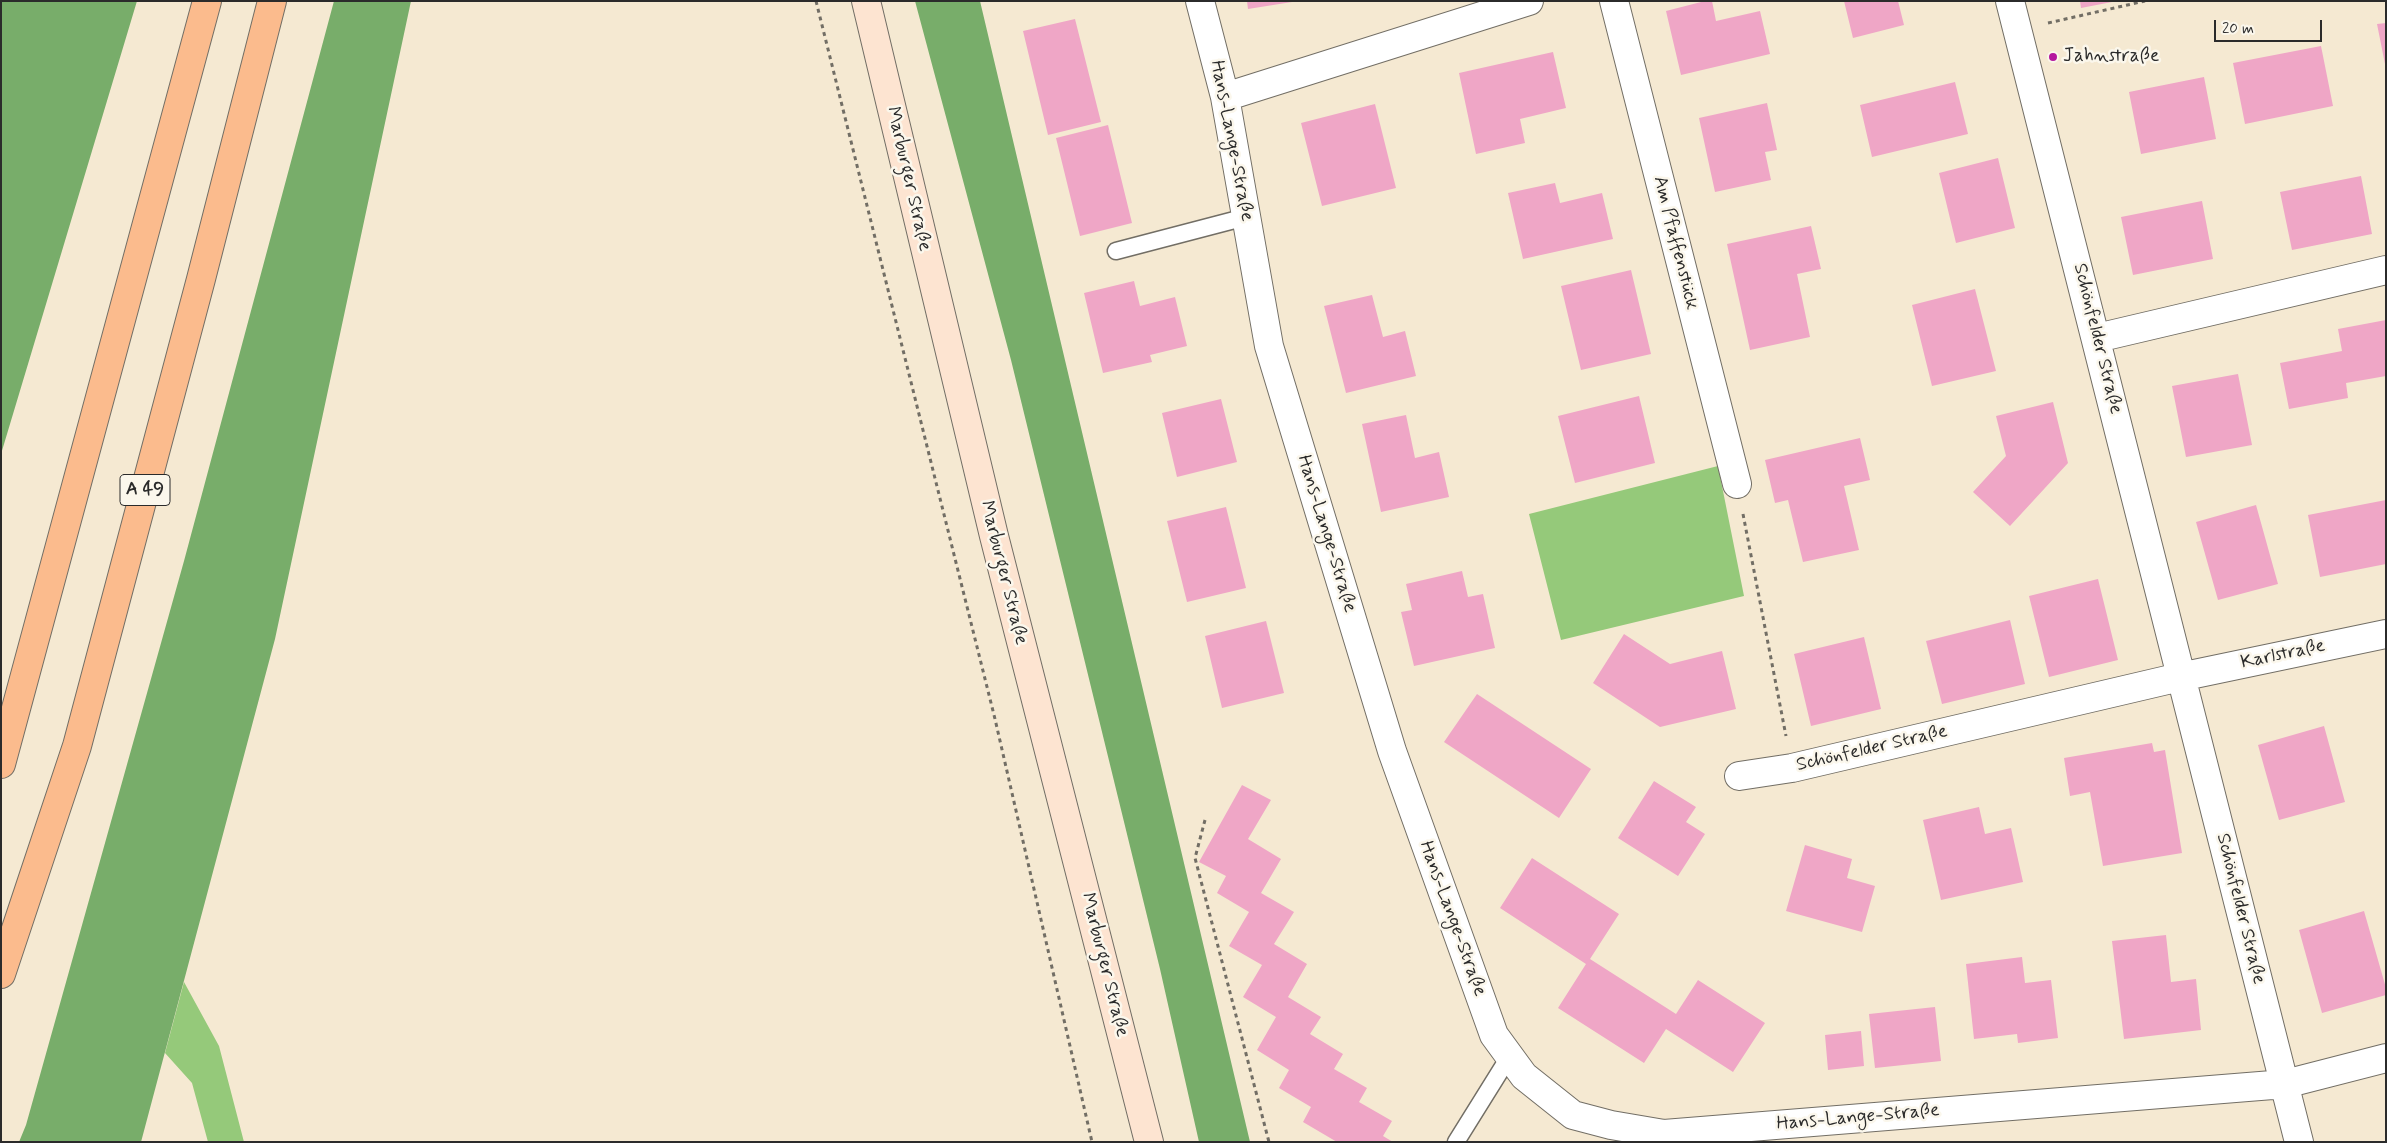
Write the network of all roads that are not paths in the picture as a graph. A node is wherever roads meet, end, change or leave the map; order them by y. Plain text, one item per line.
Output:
1 (207, 1) edge
2 (272, 1) edge
3 (866, 1) edge
4 (1200, 1) edge
5 (1529, 1) edge
6 (1614, 1) edge
7 (2010, 1) edge
8 (1224, 97) junction
9 (1246, 217) junction
10 (1116, 251) dead end
11 (2386, 270) edge
12 (2097, 338) junction
13 (1737, 484) road end
14 (2386, 634) edge
15 (2180, 677) junction
16 (1, 764) edge
17 (1739, 776) dead end
18 (1, 974) edge
19 (1509, 1057) junction
20 (2386, 1058) edge
21 (2285, 1084) junction
22 (1665, 1138) edge
23 (1149, 1142) edge
24 (1456, 1142) edge
25 (2299, 1142) edge

1 - 16 highway
2 - 18 highway, A 49
3 - 23 street, Marburger Straße
4 - 8 street, Hans-Lange-Straße
5 - 8 street
6 - 13 street, Am Pfaffenstück
7 - 12 street, Schönfelder Straße
8 - 9 street, Hans-Lange-Straße
9 - 10 lane
9 - 19 street, Hans-Lange-Straße
11 - 12 street
12 - 15 street, Schönfelder Straße
14 - 15 street, Karlstraße
15 - 17 street, Schönfelder Straße
15 - 21 street, Schönfelder Straße
19 - 22 street, Hans-Lange-Straße
19 - 24 lane
20 - 21 street, Hans-Lange-Straße
21 - 22 street, Hans-Lange-Straße
21 - 25 street, Schönfelder Straße

